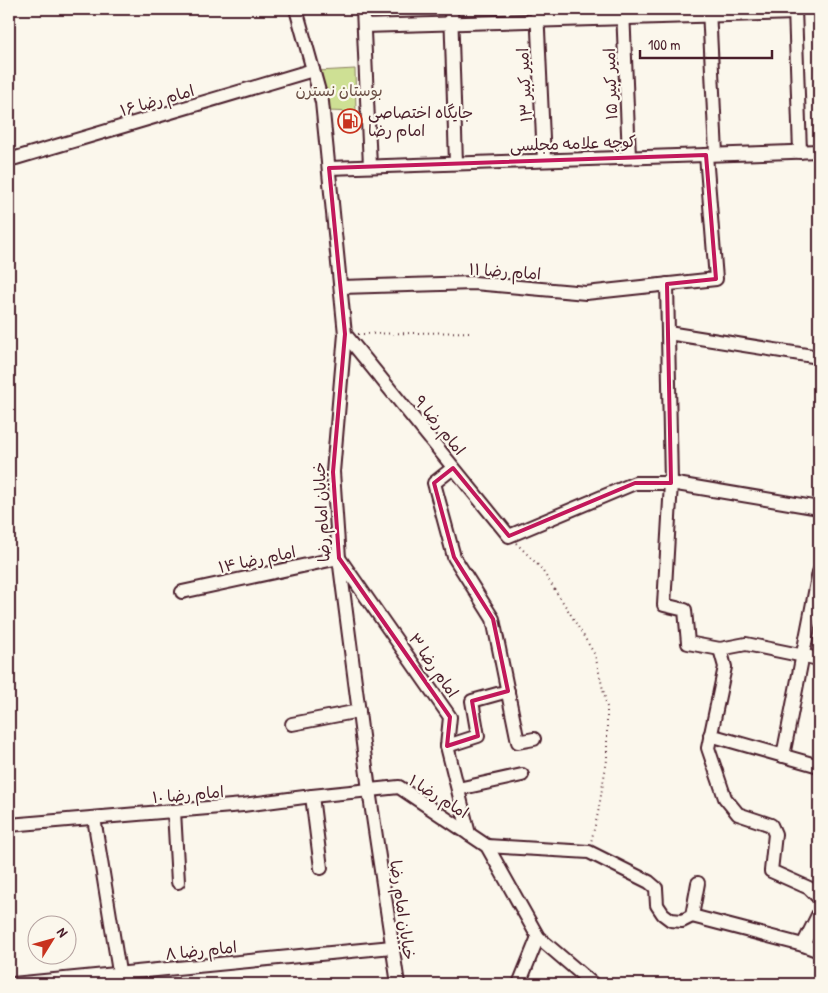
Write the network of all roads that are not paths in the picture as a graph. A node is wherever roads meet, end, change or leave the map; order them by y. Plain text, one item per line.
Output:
1 (296, 9) edge
2 (363, 9) edge
3 (451, 9) edge
4 (795, 11) edge
5 (709, 12) edge
6 (623, 13) edge
7 (537, 15) edge
8 (452, 23) junction
9 (364, 26) junction
10 (314, 70) junction
11 (819, 151) edge
12 (800, 152) junction
13 (711, 155) junction
14 (629, 157) junction
15 (9, 160) edge
16 (544, 160) junction
17 (456, 163) junction
18 (370, 166) junction
19 (329, 168) junction
20 (667, 284) junction
21 (341, 286) junction
22 (668, 333) junction
23 (345, 334) junction
24 (819, 356) edge
25 (453, 468) junction
26 (671, 483) junction
27 (819, 508) edge
28 (339, 558) junction
29 (819, 572) edge
30 (182, 592) dead end
31 (720, 648) junction
32 (803, 656) junction
33 (819, 659) edge
34 (508, 691) junction
35 (359, 711) junction
36 (292, 724) dead end
37 (710, 736) junction
38 (534, 739) dead end
39 (448, 746) junction
40 (784, 756) junction
41 (819, 766) edge
42 (522, 775) dead end
43 (458, 789) junction
44 (369, 790) junction
45 (312, 796) junction
46 (174, 812) junction
47 (94, 818) junction
48 (9, 826) edge
49 (469, 834) junction
50 (487, 846) junction
51 (320, 868) dead end
52 (178, 882) dead end
53 (698, 883) dead end
54 (819, 898) edge
55 (819, 913) edge
56 (692, 916) junction
57 (538, 937) junction
58 (803, 945) junction
59 (392, 947) junction
60 (819, 951) edge
61 (120, 979) edge
62 (13, 984) edge
63 (398, 984) edge
64 (519, 984) edge
65 (594, 984) edge

1 - 10 street, خیابان امام رضا
2 - 9 street
3 - 8 street
4 - 5 street
4 - 12 street
5 - 6 street
5 - 13 street
6 - 7 street
6 - 14 street, امیر کبیر ۱۵
7 - 8 street
7 - 16 street, امیر کبیر ۱۳
8 - 9 street
8 - 17 street
9 - 18 street
10 - 15 street, امام رضا ۱۶
10 - 19 street, خیابان امام رضا
11 - 12 street, کوچه علامه مجلسی
12 - 13 street, کوچه علامه مجلسی
13 - 14 street, کوچه علامه مجلسی
13 - 20 street, امام رضا ۱۱
14 - 16 street, کوچه علامه مجلسی
16 - 17 street, کوچه علامه مجلسی
17 - 18 street, کوچه علامه مجلسی
18 - 19 street, کوچه علامه مجلسی
19 - 21 street, خیابان امام رضا
20 - 21 street, امام رضا ۱۱
20 - 22 street
21 - 23 street, خیابان امام رضا
22 - 24 street
22 - 26 street
23 - 25 street, امام رضا ۹
23 - 28 street, خیابان امام رضا
25 - 26 street, امام رضا ۹
25 - 34 street
26 - 27 street
26 - 31 street
28 - 30 street, امام رضا ۱۴
28 - 35 street, خیابان امام رضا
28 - 39 street, امام رضا ۳
29 - 32 street
31 - 32 street
31 - 37 street
32 - 33 street
32 - 40 street
34 - 38 street
34 - 39 street
35 - 36 street
35 - 44 street, خیابان امام رضا
37 - 40 street
37 - 54 street
39 - 43 street, امام رضا ۳
40 - 41 street
42 - 43 street
43 - 49 street, امام رضا ۳
44 - 45 street, امام رضا ۱۰
44 - 49 street, امام رضا ۱
44 - 59 street, خیابان امام رضا
45 - 46 street, امام رضا ۱۰
45 - 51 street
46 - 47 street, امام رضا ۱۰
46 - 52 street
47 - 48 street, امام رضا ۱۰
47 - 61 street
49 - 50 street, امام رضا ۱
50 - 56 street
50 - 57 street
53 - 56 street
55 - 58 street
56 - 58 street
57 - 64 street
57 - 65 street
58 - 60 street
59 - 61 street, امام رضا ۸
59 - 63 street, خیابان امام رضا
61 - 62 street, امام رضا ۸

